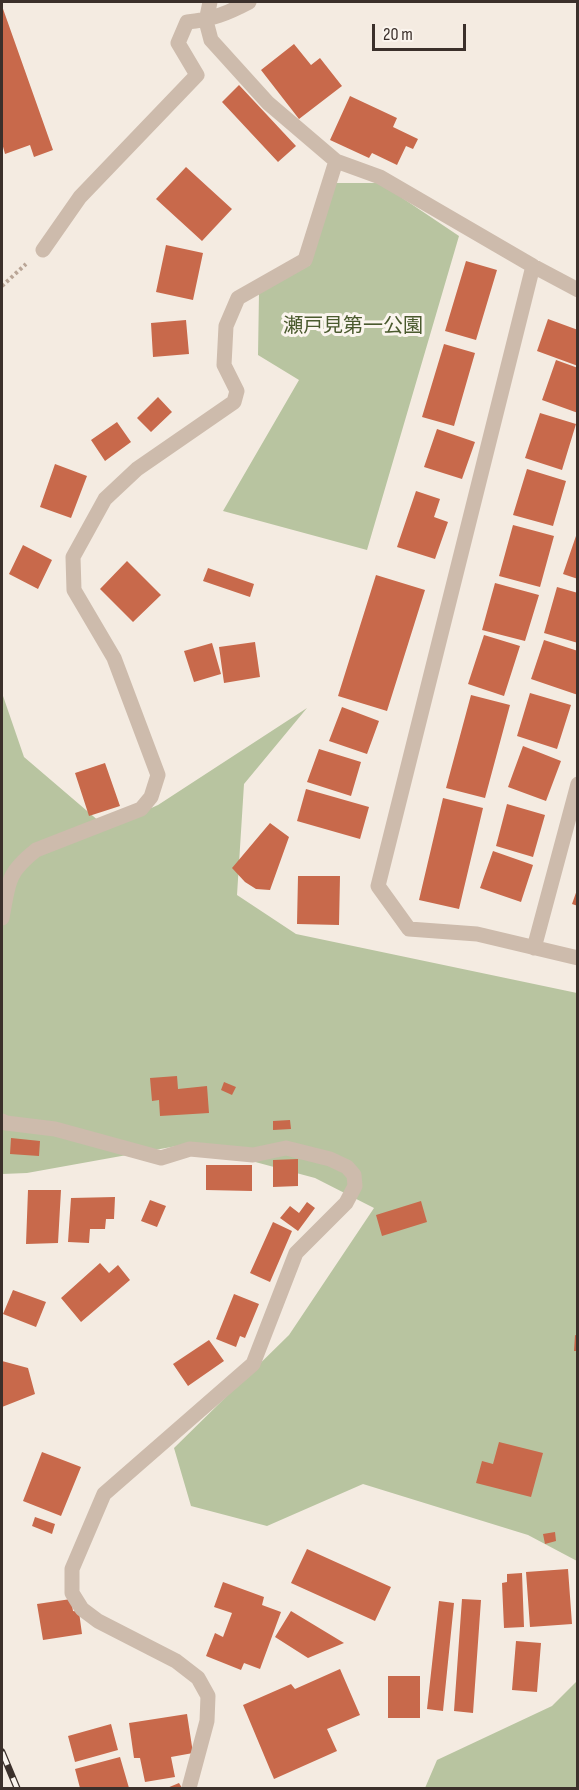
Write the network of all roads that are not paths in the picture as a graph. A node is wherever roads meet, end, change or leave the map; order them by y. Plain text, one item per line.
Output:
1 (210, 2) edge
2 (249, 2) edge
3 (206, 21) junction
4 (336, 161) junction
5 (43, 250) road end
6 (533, 266) junction
7 (578, 290) edge
8 (578, 784) edge
9 (2, 918) edge
10 (534, 948) junction
11 (578, 958) edge
12 (2, 1121) edge
13 (189, 1788) edge

1 - 3 street
2 - 3 street
3 - 4 street
3 - 5 street
4 - 6 street
4 - 9 street
6 - 7 street
6 - 10 street
8 - 10 street
10 - 11 street
12 - 13 street

